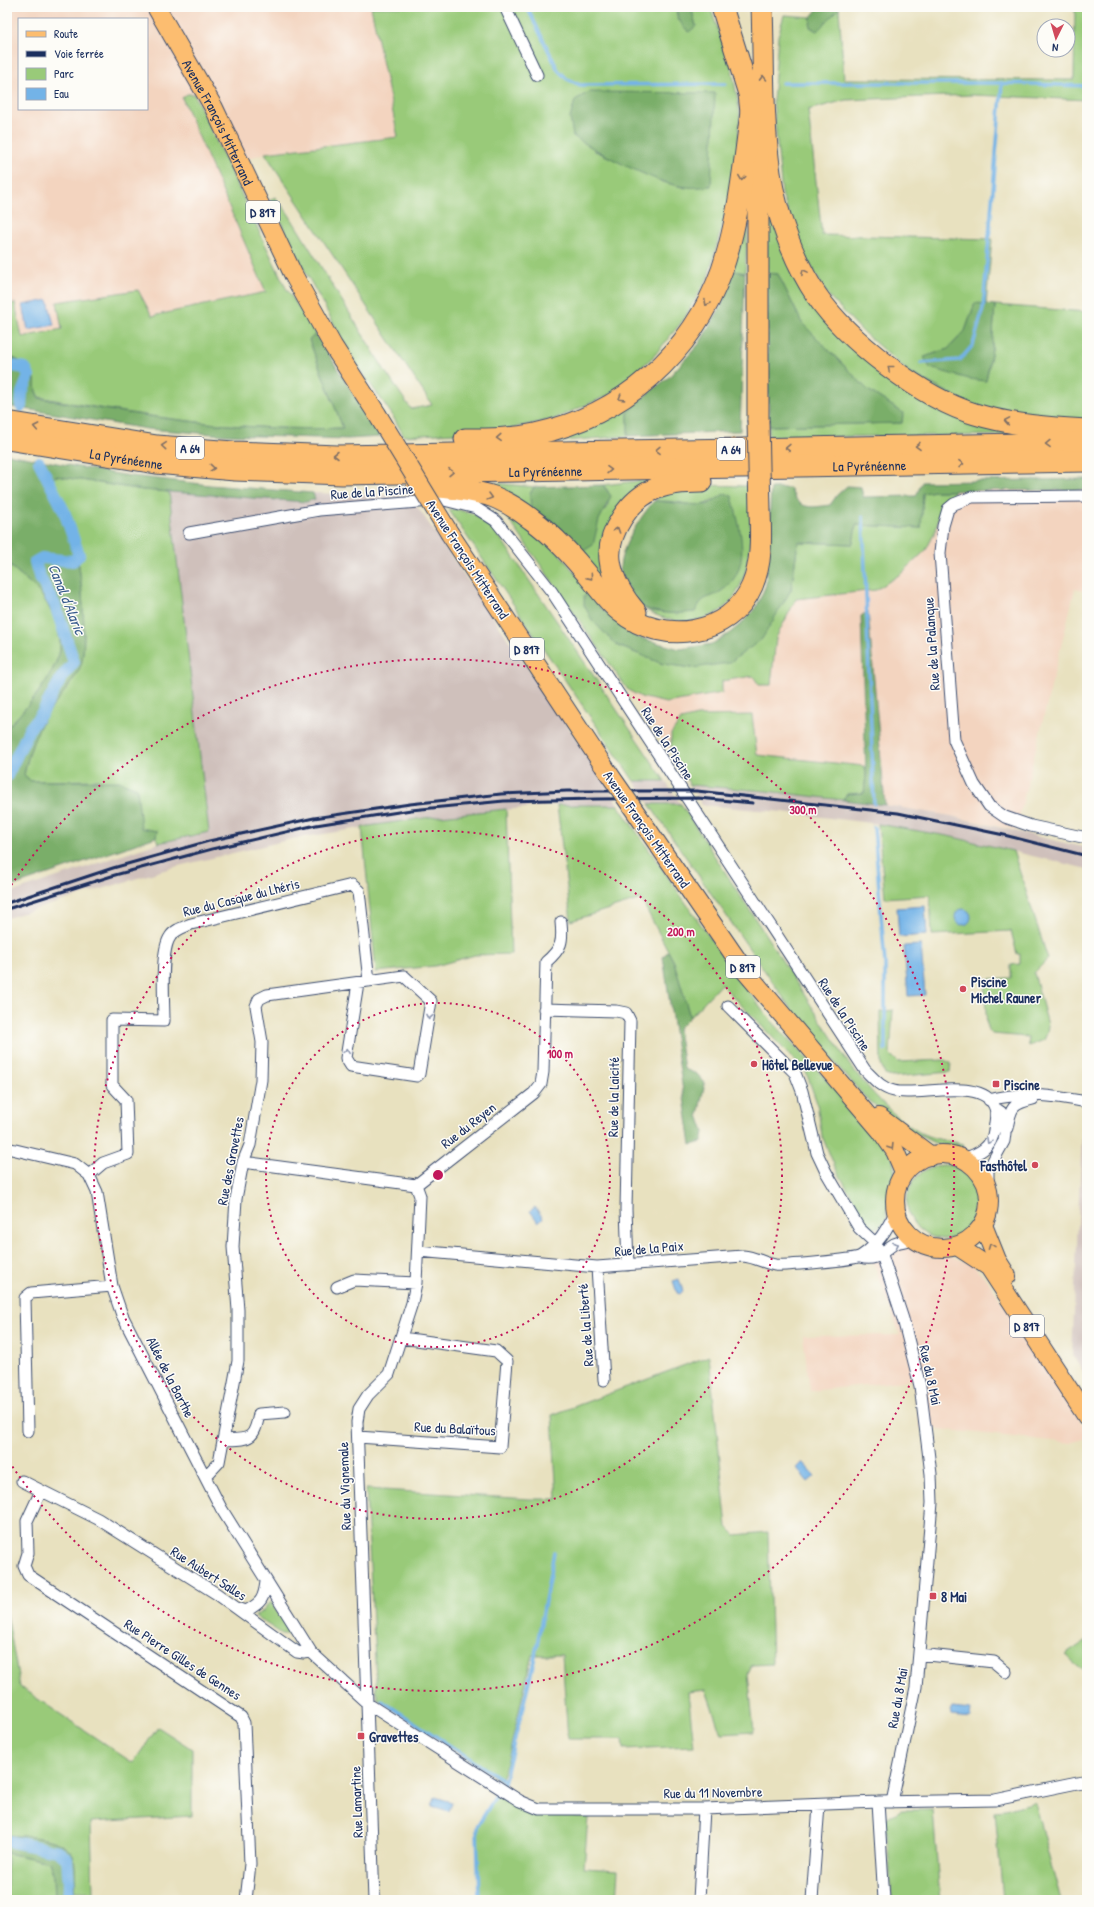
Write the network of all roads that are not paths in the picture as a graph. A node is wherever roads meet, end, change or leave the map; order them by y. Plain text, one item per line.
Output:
1 (156, 7) edge
2 (505, 7) edge
3 (722, 7) edge
4 (762, 7) edge
5 (537, 75) dead end
6 (757, 114) junction
7 (7, 422) edge
8 (1087, 430) edge
9 (7, 439) edge
10 (1087, 443) edge
11 (375, 455) junction
12 (1087, 461) edge
13 (796, 467) junction
14 (342, 474) junction
15 (1087, 496) edge
16 (189, 532) dead end
17 (663, 631) junction
18 (1087, 838) edge
19 (561, 922) dead end
20 (364, 982) junction
21 (728, 1006) dead end
22 (544, 1009) junction
23 (851, 1093) junction
24 (1064, 1098) junction
25 (1087, 1102) edge
26 (992, 1104) junction
27 (1005, 1134) junction
28 (7, 1148) edge
29 (930, 1156) junction
30 (963, 1159) junction
31 (243, 1162) junction
32 (904, 1172) junction
33 (89, 1175) junction
34 (416, 1185) junction
35 (988, 1190) junction
36 (896, 1211) junction
37 (982, 1225) junction
38 (913, 1239) junction
39 (875, 1243) junction
40 (957, 1246) junction
41 (418, 1251) junction
42 (882, 1255) junction
43 (860, 1257) junction
44 (628, 1265) junction
45 (597, 1267) junction
46 (416, 1283) junction
47 (112, 1286) junction
48 (337, 1287) dead end
49 (402, 1338) junction
50 (604, 1380) dead end
51 (1087, 1396) edge
52 (284, 1412) dead end
53 (1087, 1417) edge
54 (28, 1431) dead end
55 (358, 1437) junction
56 (223, 1440) junction
57 (206, 1476) junction
58 (22, 1481) dead end
59 (41, 1491) junction
60 (266, 1582) junction
61 (237, 1608) junction
62 (311, 1652) junction
63 (919, 1654) junction
64 (1006, 1672) dead end
65 (368, 1704) junction
66 (1087, 1781) edge
67 (878, 1802) junction
68 (892, 1802) junction
69 (819, 1806) junction
70 (704, 1809) junction
71 (246, 1900) edge
72 (374, 1900) edge
73 (699, 1900) edge
74 (812, 1900) edge
75 (884, 1900) edge

1 - 23 main road, Avenue François Mitterrand / D 817, bridge
2 - 5 street
3 - 6 highway
6 -> 4 highway
8 -> 6 highway
6 -> 11 highway
6 - 17 highway, bridge
11 -> 7 highway, La Pyrénéenne / A 64
9 -> 14 highway, La Pyrénéenne / A 64
10 -> 11 highway, La Pyrénéenne / A 64
13 -> 12 highway, La Pyrénéenne / A 64
14 -> 13 highway, La Pyrénéenne / A 64
17 -> 13 highway
14 -> 17 highway
15 - 18 street, Rue de la Palanque
16 - 26 street, Rue de la Piscine
19 - 22 street, Rue du Reyen
20 -> 20 street
20 - 31 street, Rue des Gravettes
20 - 33 street, Rue du Casque du Lhéris
21 - 39 street, Rue du 8 Mai
22 - 34 street, Rue du Reyen
22 - 44 street, Rue de la Laicité
23 - 29 main road, Avenue François Mitterrand / D 817
23 -> 32 main road, Avenue François Mitterrand / D 817
24 - 25 street
24 - 26 street
24 - 27 street
26 - 27 street
26 -> 30 street
27 - 35 street
28 - 33 street
29 - 30 main road
29 - 32 main road
30 - 35 main road
31 - 34 street
31 - 56 street, Rue des Gravettes
32 - 36 main road
33 - 47 street, Allée de la Barthe
34 - 41 street, Rue du Vignemale
35 - 37 main road
36 - 38 main road
36 - 39 street
37 - 40 main road
51 -> 37 main road, D 817
38 - 40 main road
42 -> 38 street
39 - 42 street, Rue du 8 Mai
39 - 43 street
40 - 53 main road, D 817
41 - 45 street, Rue de la Paix
41 - 46 street, Rue du Vignemale
42 - 43 street, Rue de la Paix
42 - 63 street, Rue du 8 Mai
43 - 44 street, Rue de la Paix
44 - 45 street, Rue de la Paix
45 - 50 street, Rue de la Liberté
46 - 48 street
46 - 49 street, Rue du Vignemale
47 - 54 street
47 - 57 street, Allée de la Barthe
49 - 55 street, Rue du Vignemale
49 - 55 street, Rue du Balaïtous
52 - 56 street
55 - 65 street, Rue du Vignemale
56 - 57 street, Rue des Gravettes
57 - 60 street, Allée de la Barthe
58 - 59 street, Rue Aubert Salles
59 - 61 street, Rue Aubert Salles
59 - 71 street, Rue Pierre Gilles de Gennes
60 - 61 street
60 - 62 street, Allée de la Barthe
61 - 62 street, Rue Aubert Salles
62 - 65 street
63 - 64 street
63 - 68 street, Rue du 8 Mai
65 - 70 street, Rue du 11 Novembre
65 - 72 street, Rue Lamartine
66 - 68 street, Rue du 11 Novembre
67 - 68 street, Rue du 11 Novembre
67 - 69 street, Rue du 11 Novembre
67 - 75 street
69 - 70 street, Rue du 11 Novembre
69 - 74 street
70 - 73 street

